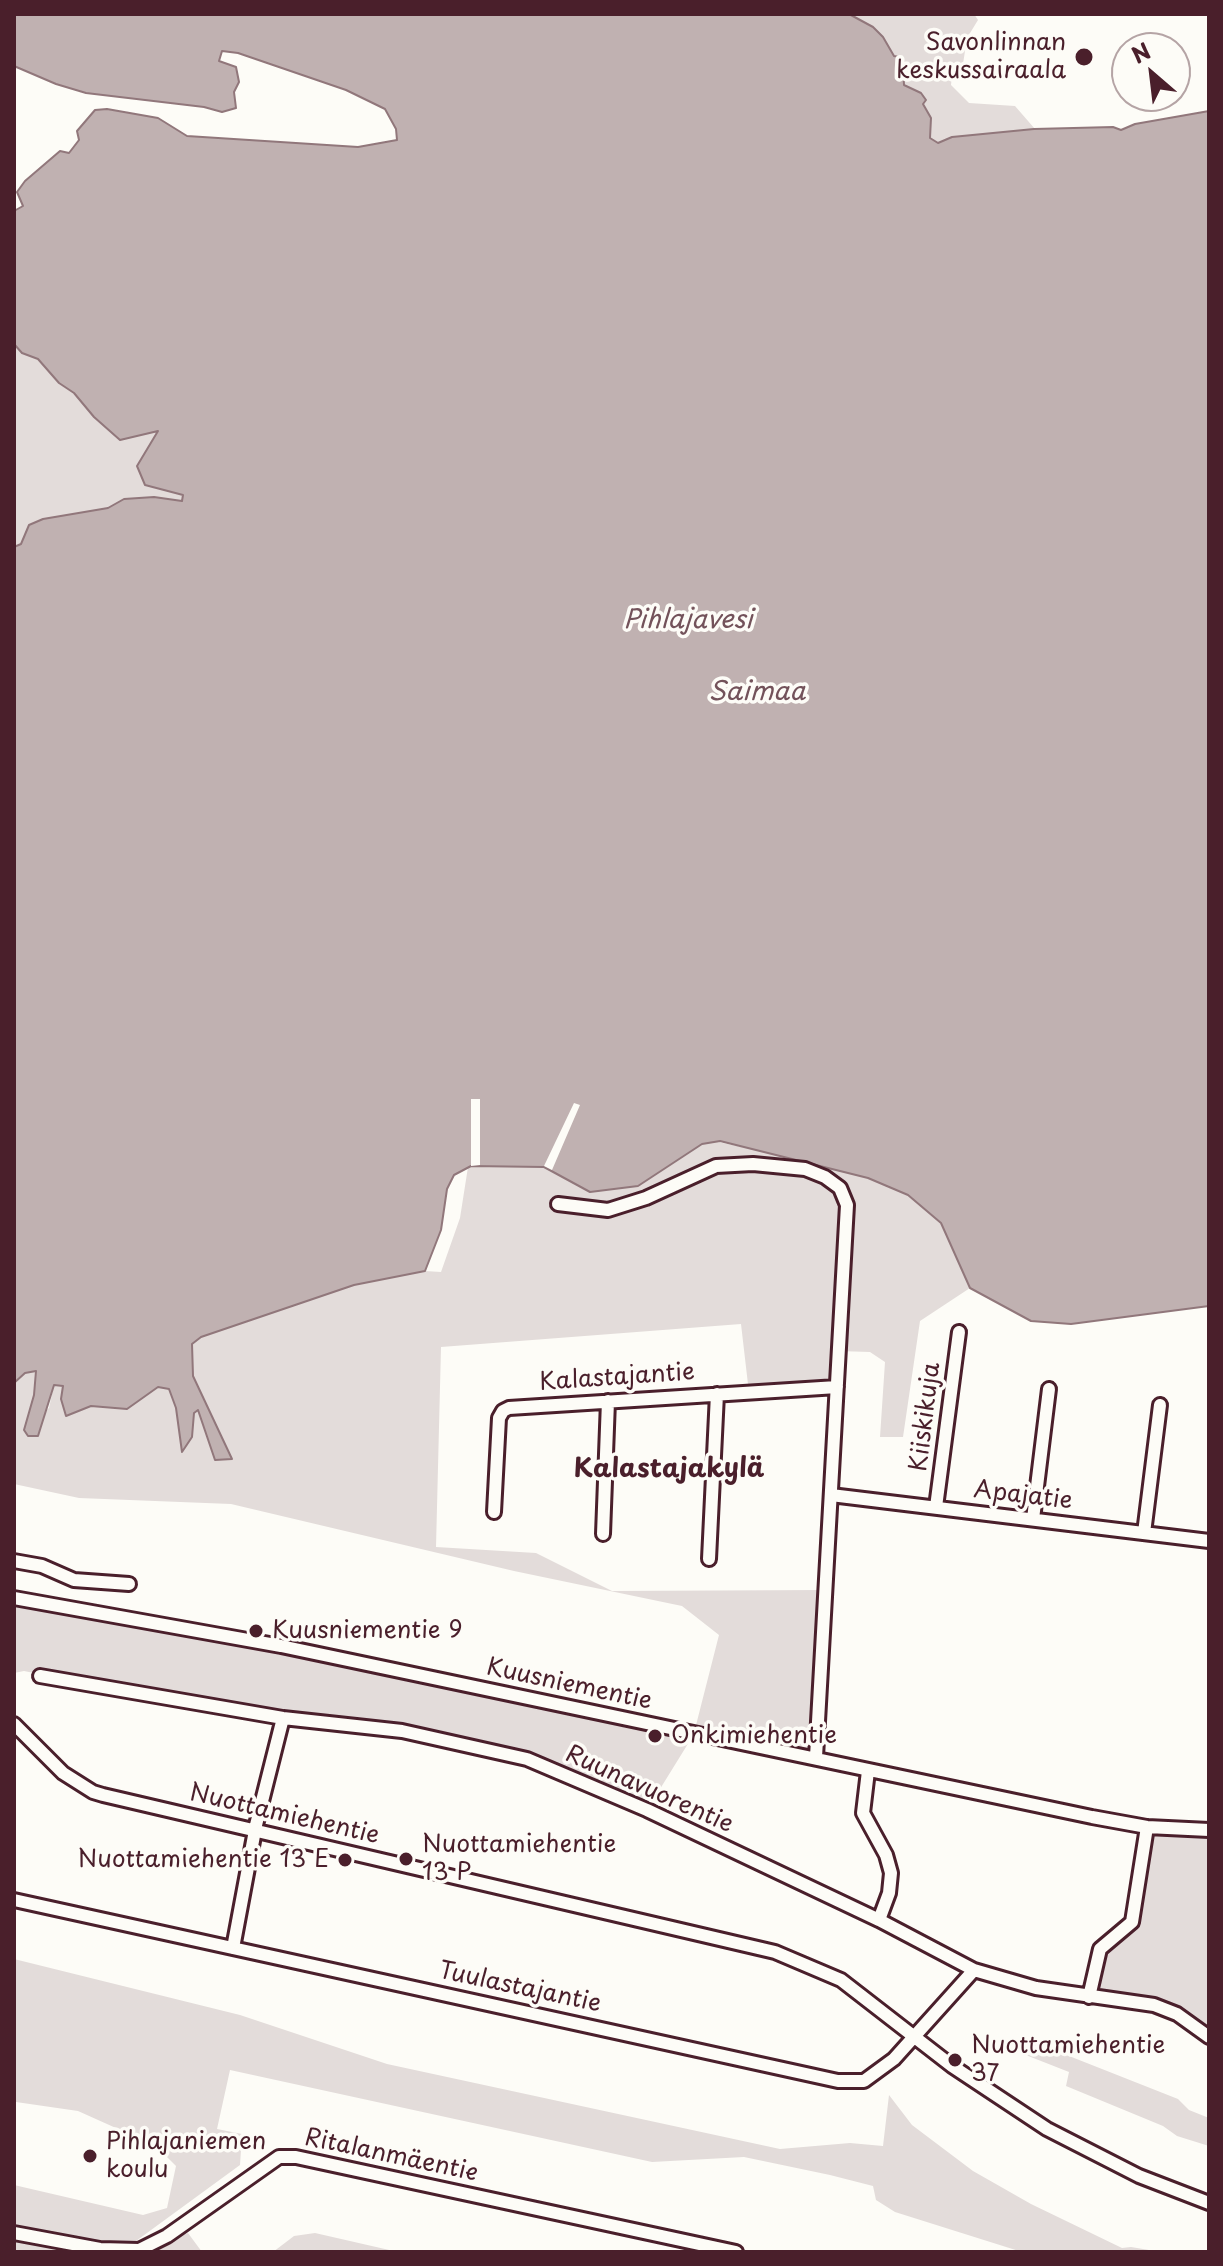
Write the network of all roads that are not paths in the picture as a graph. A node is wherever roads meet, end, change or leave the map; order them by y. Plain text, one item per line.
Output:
1 (558, 1204) dead end
2 (959, 1332) dead end
3 (837, 1387) junction
4 (1049, 1389) dead end
5 (717, 1394) junction
6 (608, 1401) junction
7 (1160, 1405) dead end
8 (831, 1495) junction
9 (936, 1507) junction
10 (494, 1512) dead end
11 (1033, 1519) junction
12 (1144, 1533) junction
13 (603, 1534) dead end
14 (1209, 1541) edge
15 (709, 1559) dead end
16 (14, 1561) edge
17 (129, 1584) dead end
18 (14, 1598) edge
19 (40, 1676) dead end
20 (283, 1718) junction
21 (15, 1726) edge
22 (816, 1757) junction
23 (868, 1771) junction
24 (1147, 1827) junction
25 (1209, 1830) edge
26 (255, 1832) junction
27 (14, 1900) edge
28 (879, 1920) junction
29 (233, 1948) junction
30 (974, 1970) junction
31 (1089, 1997) junction
32 (915, 2037) junction
33 (1209, 2037) edge
34 (1209, 2203) edge
35 (14, 2233) edge
36 (736, 2252) edge

1 - 3 street
2 - 9 street, Kiiskikuja
3 - 5 street, Kalastajantie
3 - 8 street
4 - 11 street
5 - 6 street, Kalastajantie
5 - 15 street
6 - 10 street, Kalastajantie
6 - 13 street
7 - 12 street
8 - 9 street, Apajatie
8 - 22 street
9 - 11 street, Apajatie
11 - 12 street, Apajatie
12 - 14 street, Apajatie
16 - 17 street
18 - 22 street, Kuusniementie
19 - 20 street, Ruunavuorentie
20 - 26 street
20 - 28 street, Ruunavuorentie
21 - 26 street, Nuottamiehentie
22 - 23 street, Kuusniementie
23 - 24 street, Kuusniementie
23 - 28 street
24 - 25 street, Kuusniementie
24 - 31 street
26 - 29 street
26 - 32 street, Nuottamiehentie
27 - 29 street, Tuulastajantie
28 - 30 street, Ruunavuorentie
29 - 32 street, Tuulastajantie
30 - 31 street, Ruunavuorentie
30 - 32 street, Tuulastajantie
31 - 33 street, Ruunavuorentie
32 - 34 street, Nuottamiehentie
35 - 36 street, Ritalanmäentie

